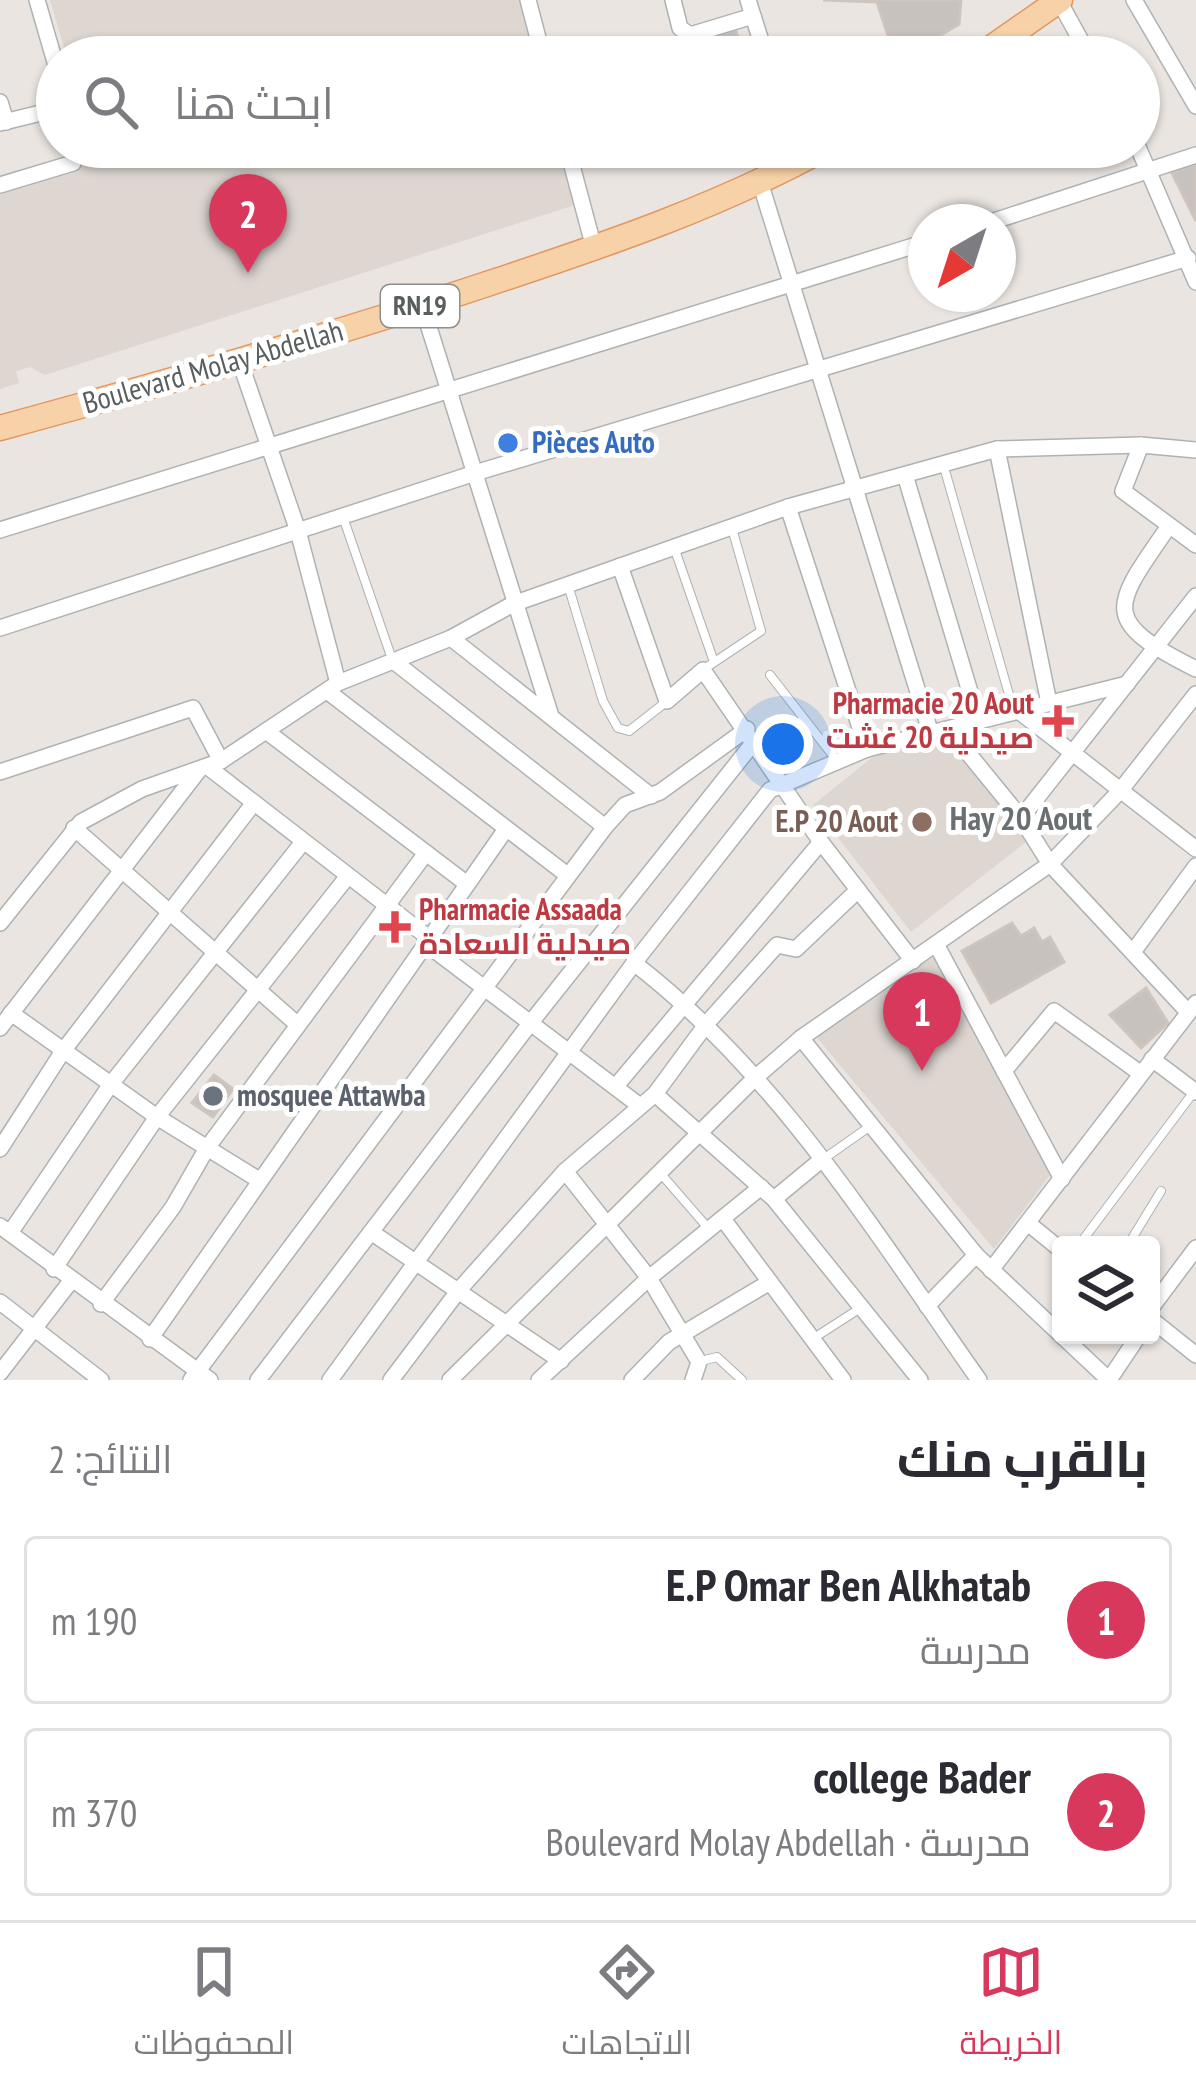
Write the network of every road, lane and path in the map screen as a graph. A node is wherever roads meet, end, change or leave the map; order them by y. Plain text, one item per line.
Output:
1 (37, 0) edge
2 (528, 0) edge
3 (673, 0) edge
4 (1060, 0) edge
5 (1133, 0) edge
6 (751, 8) edge
7 (47, 36) edge
8 (537, 36) edge
9 (1008, 36) edge
10 (1079, 36) edge
11 (1154, 36) edge
12 (1160, 45) edge
13 (0, 103) edge
14 (1196, 106) edge
15 (36, 115) edge
16 (3, 123) edge
17 (1196, 155) edge
18 (56, 168) edge
19 (573, 168) edge
20 (778, 168) edge
21 (1150, 168) edge
22 (1152, 172) junction
23 (760, 182) junction
24 (0, 185) edge
25 (1016, 214) edge
26 (594, 248) junction
27 (908, 248) edge
28 (1192, 257) edge
29 (1196, 282) edge
30 (791, 284) junction
31 (422, 305) junction
32 (240, 362) junction
33 (818, 370) junction
34 (448, 388) junction
35 (0, 428) edge
36 (1142, 446) junction
37 (270, 448) junction
38 (998, 449) junction
39 (1196, 450) edge
40 (943, 464) junction
41 (476, 473) junction
42 (905, 475) junction
43 (853, 487) junction
44 (788, 507) junction
45 (343, 517) junction
46 (731, 526) junction
47 (1169, 526) junction
48 (0, 530) edge
49 (298, 532) junction
50 (1196, 545) edge
51 (674, 547) junction
52 (620, 566) junction
53 (568, 585) junction
54 (1196, 596) edge
55 (512, 604) junction
56 (0, 628) edge
57 (451, 638) junction
58 (1155, 648) junction
59 (395, 663) junction
60 (708, 666) junction
61 (1196, 669) edge
62 (770, 675) dead end
63 (1126, 684) junction
64 (333, 687) junction
65 (1196, 694) edge
66 (667, 701) junction
67 (1049, 703) junction
68 (1017, 712) junction
69 (550, 713) junction
70 (979, 722) junction
71 (266, 731) junction
72 (950, 731) junction
73 (931, 734) junction
74 (751, 736) junction
75 (867, 749) junction
76 (1072, 755) junction
77 (838, 763) junction
78 (209, 766) junction
79 (0, 772) edge
80 (781, 783) junction
81 (1120, 791) junction
82 (651, 796) junction
83 (253, 804) junction
84 (1021, 818) junction
85 (605, 827) junction
86 (74, 828) junction
87 (506, 829) junction
88 (303, 842) junction
89 (821, 842) junction
90 (1196, 849) edge
91 (426, 853) junction
92 (1050, 865) junction
93 (1196, 866) edge
94 (122, 872) junction
95 (566, 874) junction
96 (348, 876) junction
97 (466, 884) junction
98 (858, 890) junction
99 (387, 907) junction
100 (168, 912) junction
101 (0, 923) edge
102 (427, 940) junction
103 (936, 944) junction
104 (1133, 952) junction
105 (216, 955) junction
106 (913, 962) junction
107 (634, 963) junction
108 (483, 984) junction
109 (257, 992) junction
110 (682, 1000) junction
111 (1192, 1007) edge
112 (11, 1013) junction
113 (532, 1021) junction
114 (708, 1022) junction
115 (298, 1025) junction
116 (0, 1028) edge
117 (801, 1038) junction
118 (63, 1051) junction
119 (573, 1053) junction
120 (1152, 1059) junction
121 (1004, 1071) junction
122 (1140, 1073) junction
123 (756, 1076) junction
124 (111, 1084) junction
125 (616, 1086) junction
126 (1195, 1092) edge
127 (656, 1094) junction
128 (640, 1106) junction
129 (157, 1118) junction
130 (870, 1126) junction
131 (699, 1135) junction
132 (207, 1148) junction
133 (0, 1149) edge
134 (820, 1161) junction
135 (565, 1172) junction
136 (662, 1175) junction
137 (1062, 1179) junction
138 (259, 1180) junction
139 (1161, 1191) dead end
140 (768, 1193) junction
141 (1029, 1224) junction
142 (716, 1225) junction
143 (5, 1229) edge
144 (607, 1230) junction
145 (371, 1232) junction
146 (1086, 1236) edge
147 (1134, 1236) edge
148 (1052, 1243) edge
149 (1196, 1248) edge
150 (976, 1256) junction
151 (416, 1263) junction
152 (54, 1269) junction
153 (991, 1270) junction
154 (649, 1278) junction
155 (71, 1281) junction
156 (770, 1282) junction
157 (458, 1290) junction
158 (1160, 1296) edge
159 (0, 1302) edge
160 (101, 1304) junction
161 (863, 1306) junction
162 (927, 1306) junction
163 (509, 1321) junction
164 (1160, 1325) edge
165 (34, 1328) junction
166 (685, 1332) junction
167 (150, 1339) junction
168 (812, 1339) junction
169 (1133, 1344) edge
170 (1194, 1350) edge
171 (561, 1360) junction
172 (699, 1362) junction
173 (0, 1373) edge
174 (199, 1377) edge
175 (101, 1380) edge
176 (258, 1380) edge
177 (330, 1380) edge
178 (391, 1380) edge
179 (450, 1380) edge
180 (538, 1380) edge
181 (632, 1380) edge
182 (693, 1380) edge
183 (742, 1380) edge
184 (843, 1380) edge
185 (920, 1380) edge
186 (980, 1380) edge
187 (1109, 1380) edge

1 - 7 street
2 - 8 street
3 - 6 street
4 - 9 main road
4 - 10 street
5 - 11 street
12 - 14 street
13 - 16 street
15 - 16 street
17 - 22 street
18 - 24 street
19 - 26 street
20 - 23 main road, Boulevard Molay Abdellah / RN19
21 - 22 street
22 - 25 street
22 - 28 street
23 - 26 main road, Boulevard Molay Abdellah / RN19
23 - 30 street
26 - 31 main road, Boulevard Molay Abdellah / RN19
27 - 30 street
28 - 29 street
28 - 33 street
30 - 33 street
30 - 34 street
31 - 32 main road, Boulevard Molay Abdellah / RN19
31 - 34 street
32 - 35 main road, Boulevard Molay Abdellah / RN19
32 - 37 street
33 - 41 street
33 - 43 street
34 - 37 street
34 - 41 street
36 - 38 street
36 - 39 street
36 - 47 street
37 - 48 street
37 - 49 street
38 - 40 street
38 - 67 street
40 - 42 street
40 - 68 lane
41 - 45 street
41 - 55 street
42 - 43 street
42 - 70 street
43 - 44 street
43 - 73 street
44 - 46 street
44 - 75 street
45 - 49 street
45 - 59 lane
46 - 51 street
46 - 60 lane
47 - 50 street
47 - 58 street
49 - 56 street
49 - 64 street
51 - 52 street
51 - 60 lane
52 - 53 street
52 - 66 street
53 - 55 street
53 - 66 lane
54 - 58 street
55 - 57 street
55 - 69 street
57 - 59 street
57 - 69 street
58 - 61 street
58 - 63 street
59 - 64 street
59 - 85 street
60 - 66 street
60 - 74 street
62 - 77 lane
63 - 67 street
63 - 76 street
64 - 71 street
64 - 87 street
65 - 81 street
67 - 68 street
68 - 70 street
68 - 76 street
69 - 82 street
70 - 72 street
71 - 78 street
71 - 91 street
72 - 73 street
72 - 84 street
73 - 75 street
74 - 80 street
74 - 82 street
74 - 113 street
75 - 77 street
76 - 81 street
76 - 84 street
77 - 80 street
78 - 79 street
78 - 83 street
78 - 86 street
78 - 94 street
80 - 89 street
80 - 107 street
81 - 90 street
81 - 92 street
82 - 85 street
83 - 88 street
83 - 100 street
84 - 92 street
85 - 95 street
86 - 94 street
86 - 101 street
87 - 95 street
87 - 97 street
88 - 96 street
88 - 105 street
89 - 98 street
89 - 110 street
91 - 97 street
91 - 99 street
92 - 103 street
92 - 104 street
93 - 104 street
94 - 100 street
94 - 112 street
95 - 108 street
96 - 99 street
96 - 109 street
97 - 102 street
98 - 106 street
98 - 114 street
99 - 102 street
99 - 115 street
100 - 105 street
100 - 118 street
102 - 108 street
102 - 138 street
103 - 106 street
103 - 121 street
104 - 111 street
105 - 109 street
105 - 124 street
106 - 117 street
107 - 110 street
107 - 119 street
108 - 113 street
108 - 174 street
109 - 115 street
109 - 129 street
110 - 114 street
110 - 125 street
111 - 120 street
112 - 116 street
112 - 118 street
113 - 119 street
113 - 145 street
114 - 123 street
114 - 127 street
115 - 132 street
117 - 123 street
117 - 130 street
118 - 124 street
118 - 133 street
119 - 125 street
119 - 151 street
120 - 122 street
120 - 126 street
121 - 122 street
121 - 137 street
122 - 137 street
123 - 131 street
123 - 134 street
124 - 129 street
124 - 143 street
125 - 128 street
126 - 146 lane
127 - 128 street
127 - 131 street
128 - 135 street
129 - 132 street
129 - 152 street
130 - 134 lane
130 - 150 street
131 - 136 street
131 - 140 street
132 - 138 street
132 - 160 street
134 - 140 street
134 - 162 street
135 - 144 street
135 - 157 street
136 - 142 lane
136 - 144 street
137 - 141 street
138 - 167 street
139 - 147 lane
140 - 142 street
140 - 161 street
141 - 148 street
141 - 153 street
142 - 154 street
142 - 156 street
143 - 152 street
144 - 154 street
144 - 163 street
145 - 151 street
145 - 176 street
149 - 158 street
150 - 153 street
150 - 162 street
151 - 157 street
151 - 177 street
152 - 155 street
153 - 187 street
154 - 166 street
154 - 171 street
155 - 160 street
155 - 165 street
156 - 166 street
156 - 168 street
157 - 163 street
157 - 178 street
159 - 165 street
160 - 167 street
161 - 168 lane
161 - 185 street
162 - 186 street
163 - 171 street
163 - 179 street
164 - 170 street
165 - 173 street
165 - 175 street
166 - 172 street
166 - 181 street
167 - 174 street
168 - 184 street
169 - 187 street
171 - 180 street
172 - 182 street
172 - 183 lane

